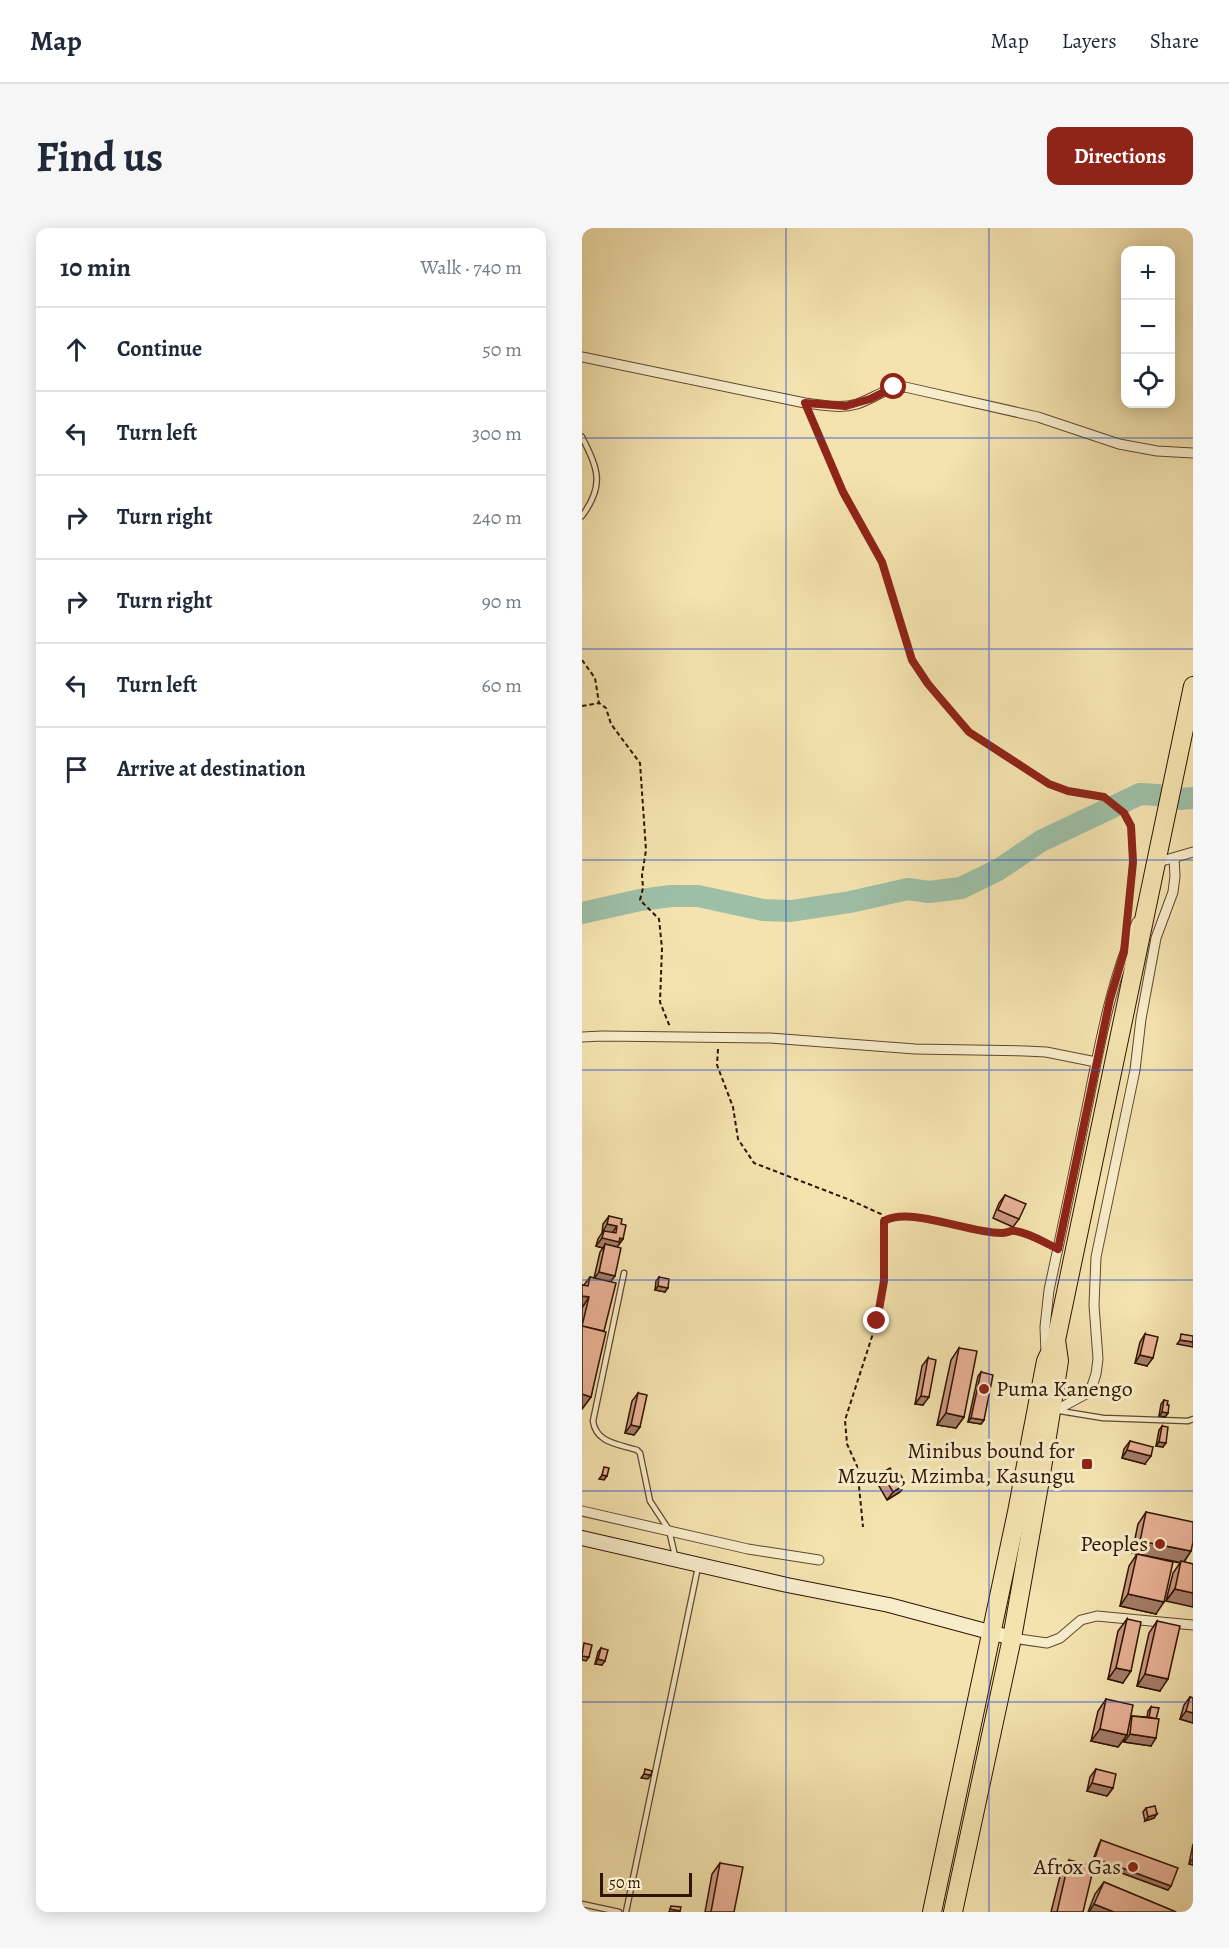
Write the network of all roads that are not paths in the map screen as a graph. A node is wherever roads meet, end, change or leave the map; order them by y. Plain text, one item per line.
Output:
1 (582, 359) edge
2 (582, 437) edge
3 (1193, 453) edge
4 (582, 516) edge
5 (1193, 686) edge
6 (1193, 852) edge
7 (1174, 858) junction
8 (1155, 863) junction
9 (1147, 897) junction
10 (582, 1037) edge
11 (1096, 1062) junction
12 (624, 1273) dead end
13 (1056, 1340) junction
14 (1046, 1361) junction
15 (1054, 1412) junction
16 (1193, 1419) edge
17 (582, 1511) edge
18 (669, 1530) junction
19 (582, 1538) edge
20 (675, 1558) junction
21 (819, 1560) dead end
22 (699, 1564) junction
23 (1193, 1625) edge
24 (991, 1633) junction
25 (1012, 1638) junction
26 (582, 1904) edge
27 (619, 1912) edge
28 (626, 1912) edge
29 (932, 1912) edge
30 (953, 1912) edge

1 - 3 street
2 - 4 lane
5 - 8 highway
6 - 7 street
7 - 8 street
7 - 15 street
8 - 9 highway
9 - 11 street
9 - 13 highway
10 - 11 street
11 - 14 street
12 - 18 lane
13 - 14 highway
13 - 15 highway
14 - 24 highway
15 - 16 lane
15 - 25 highway
17 - 18 street
18 - 20 lane
18 - 21 street
19 - 20 main road
20 - 22 main road
22 - 24 main road
22 - 28 lane
23 - 25 street
24 - 25 main road
24 - 29 highway
25 - 30 highway
26 - 27 lane

